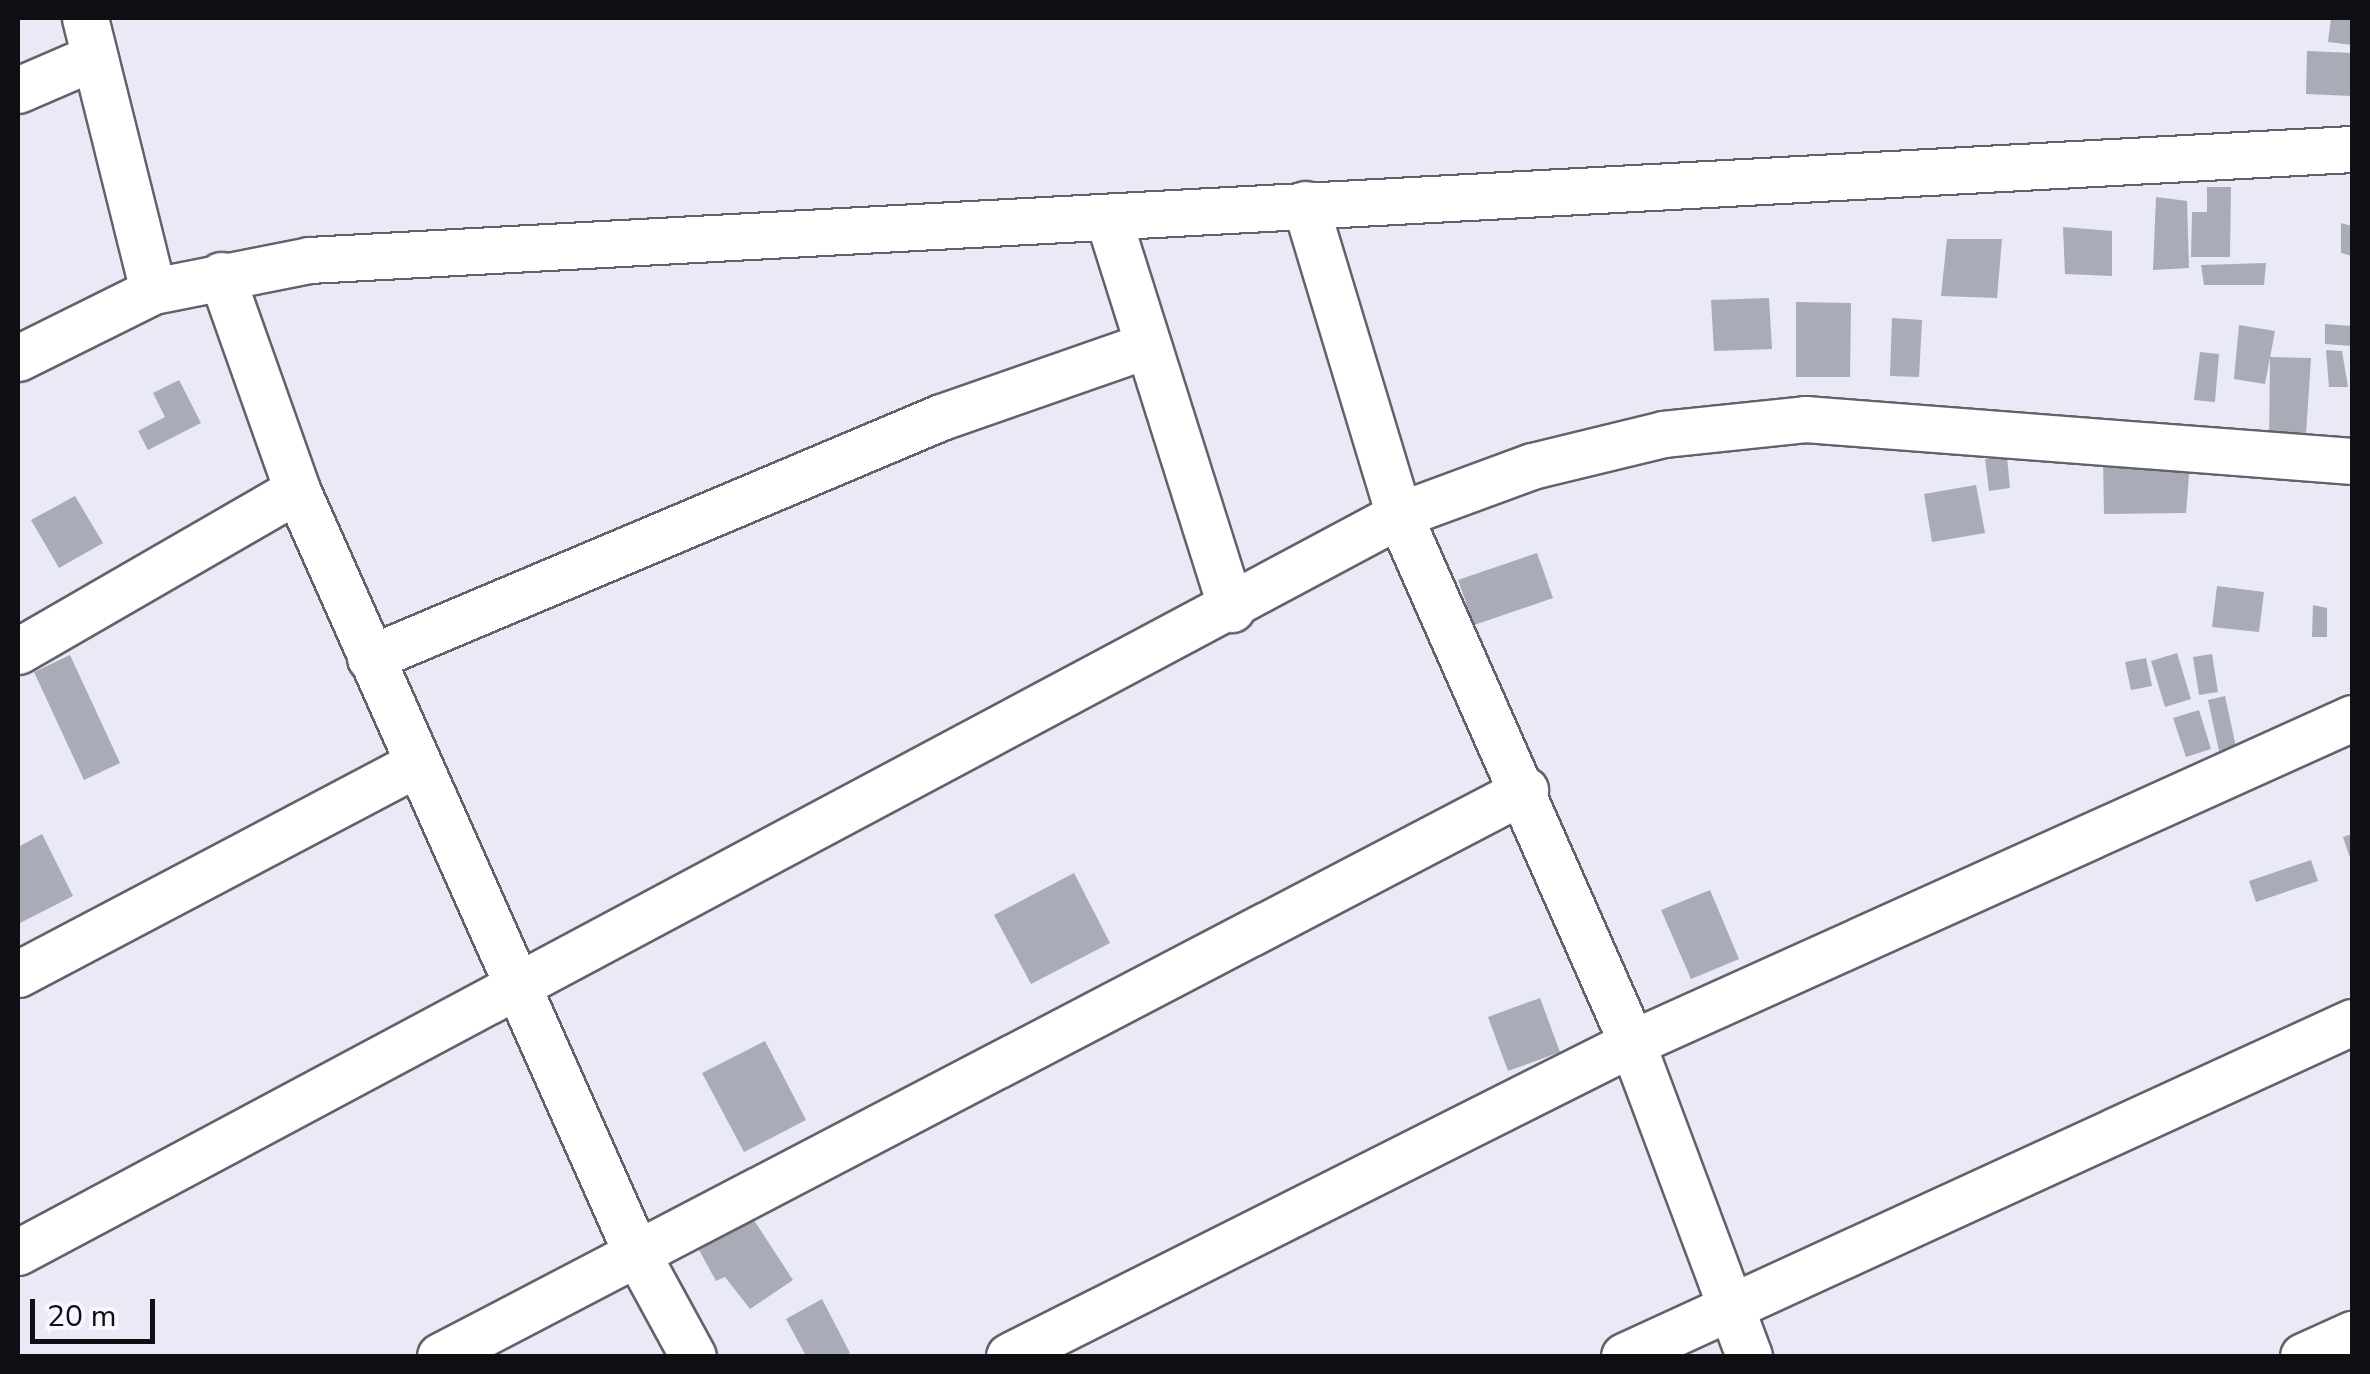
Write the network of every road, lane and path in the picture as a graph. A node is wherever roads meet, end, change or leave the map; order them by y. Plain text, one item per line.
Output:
1 (89, 38) edge
2 (18, 90) edge
3 (2352, 150) edge
4 (1305, 204) junction
5 (1109, 221) junction
6 (222, 276) junction
7 (154, 292) junction
8 (1148, 345) junction
9 (18, 358) edge
10 (2352, 461) edge
11 (297, 490) junction
12 (1399, 515) junction
13 (1231, 610) junction
14 (18, 650) edge
15 (370, 658) junction
16 (2352, 718) edge
17 (417, 764) junction
18 (1524, 790) junction
19 (18, 974) edge
20 (518, 983) junction
21 (2352, 1022) edge
22 (1632, 1043) junction
23 (634, 1248) junction
24 (18, 1252) edge
25 (1727, 1302) junction
26 (2352, 1334) edge
27 (440, 1356) edge
28 (693, 1356) edge
29 (1009, 1356) edge
30 (1624, 1356) edge
31 (1749, 1356) edge
32 (2303, 1356) edge

1 - 2 street
1 - 7 street
3 - 4 street
4 - 5 street
4 - 12 street
5 - 6 street
5 - 8 street
6 - 7 street
6 - 11 street
7 - 9 street
8 - 13 street
8 - 15 street
10 - 12 street
11 - 14 street
11 - 15 street
12 - 13 street
12 - 18 street
13 - 20 street
15 - 17 street
16 - 22 street
17 - 19 street
17 - 20 street
18 - 22 street
18 - 23 street
20 - 23 street
20 - 24 street
21 - 25 street
22 - 25 street
22 - 29 street
23 - 27 street
23 - 28 street
25 - 30 street
25 - 31 street
26 - 32 street

